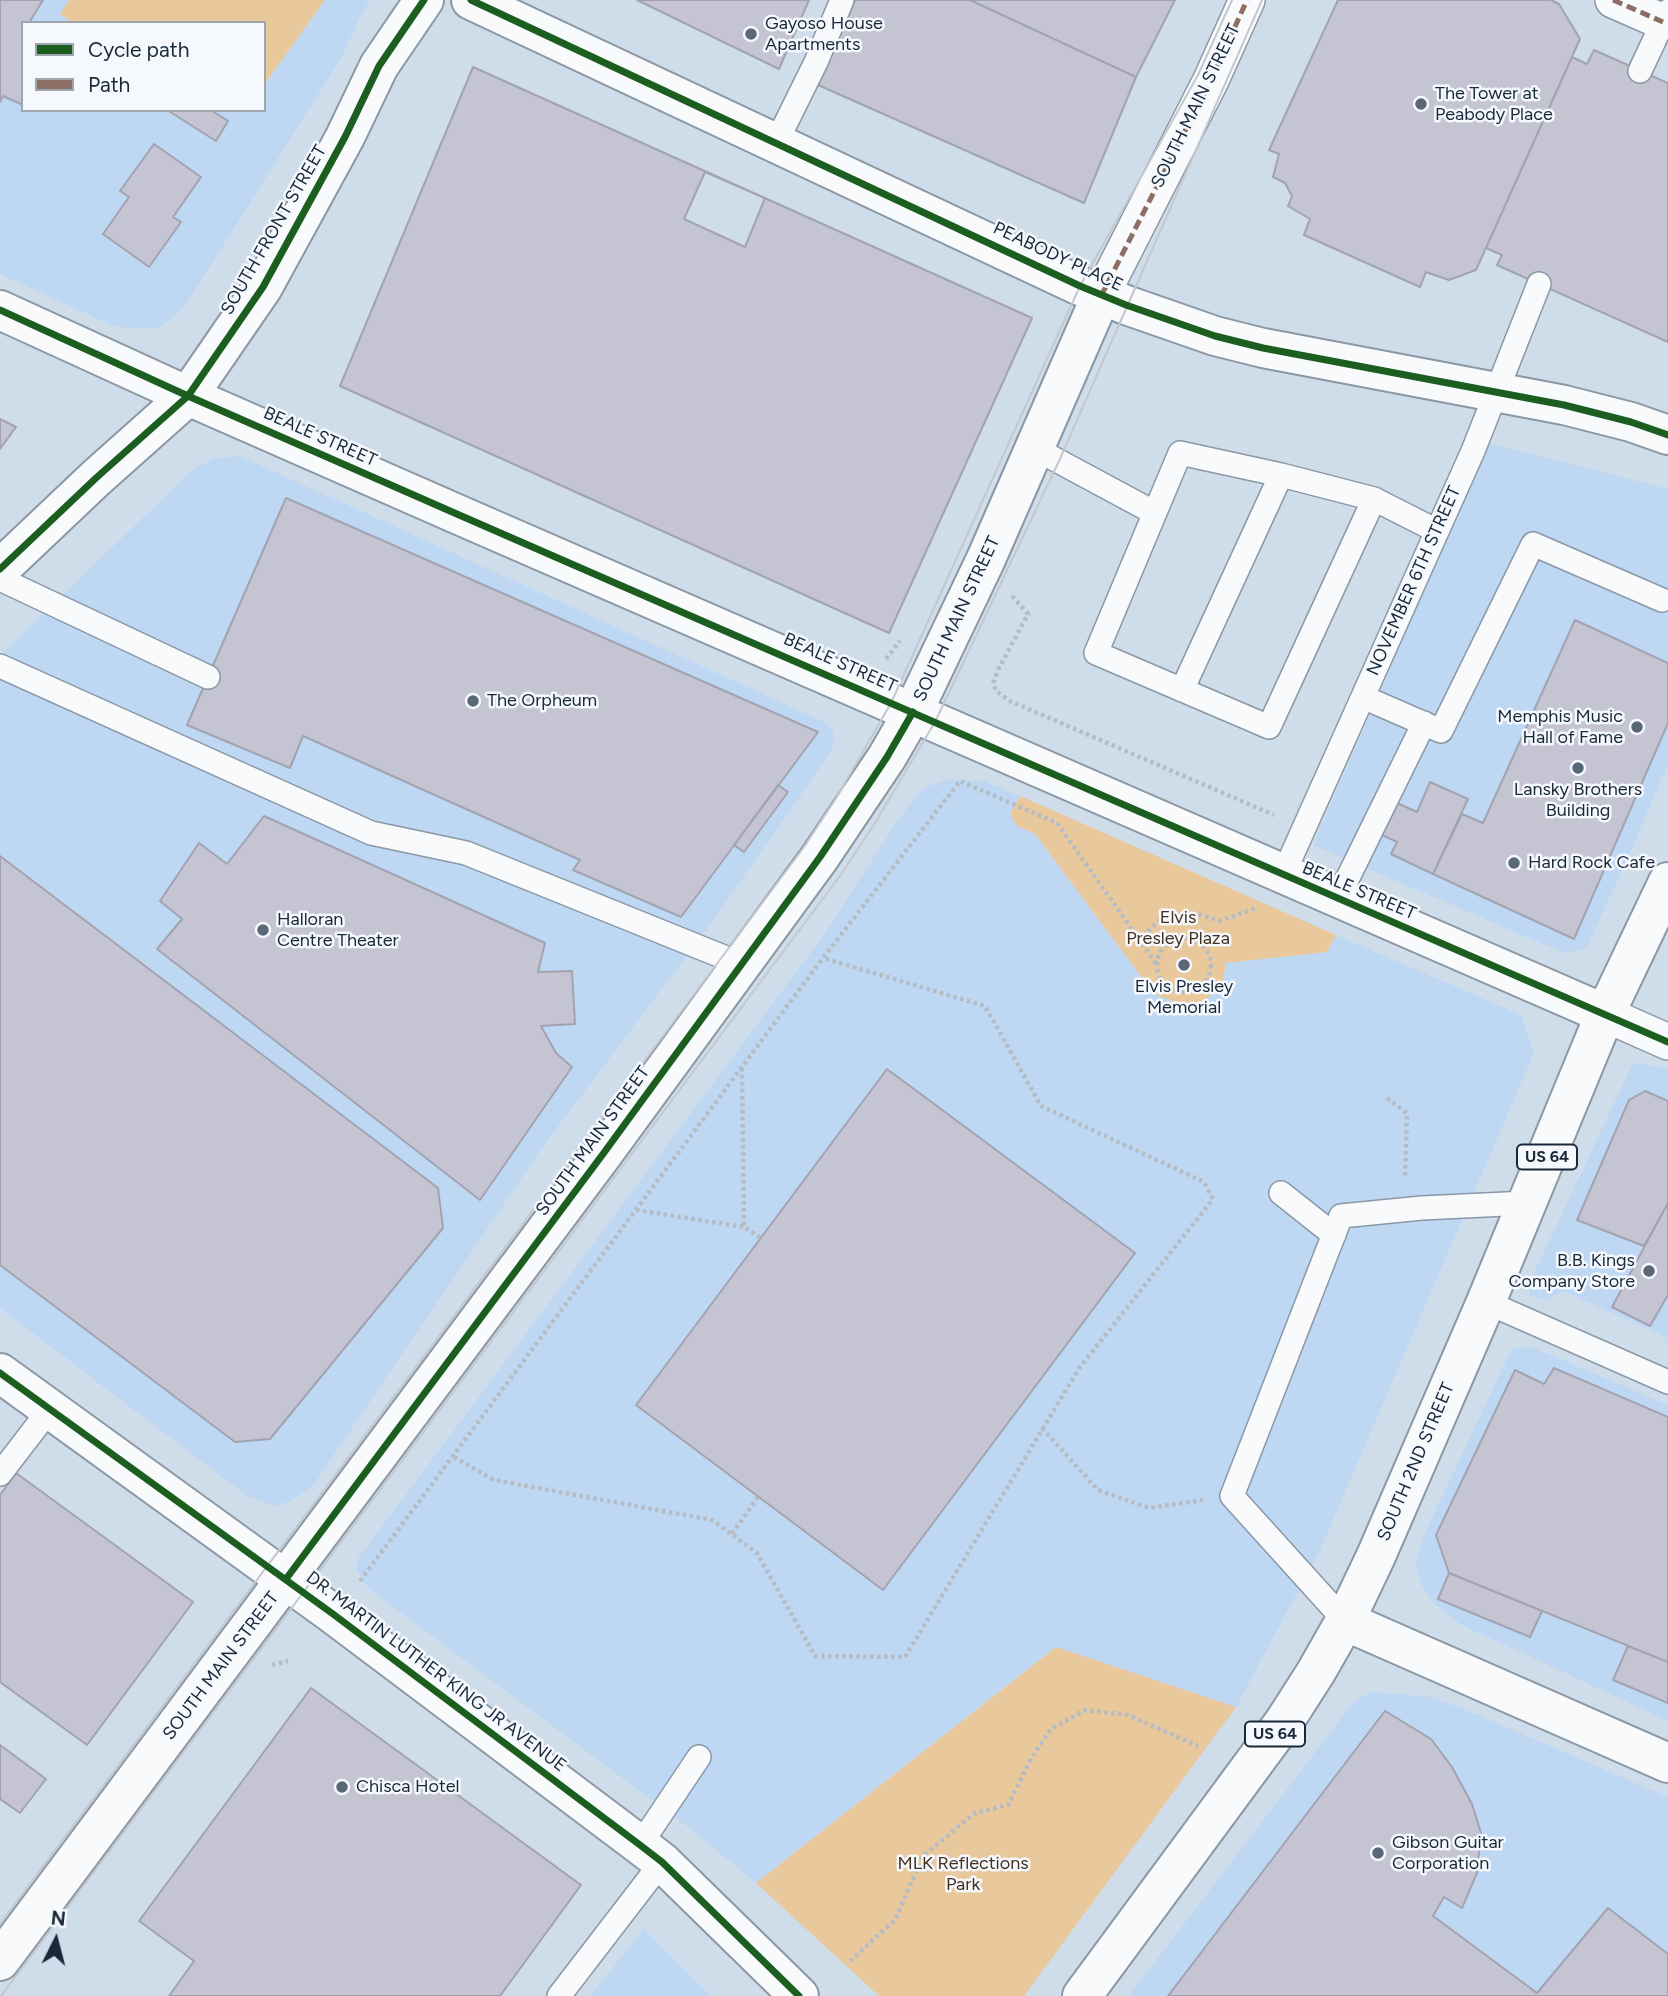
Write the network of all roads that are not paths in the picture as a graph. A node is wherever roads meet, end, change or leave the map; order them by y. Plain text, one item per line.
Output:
1 (424, 0) edge
2 (471, 0) edge
3 (842, 0) edge
4 (1247, 0) edge
5 (1613, 0) edge
6 (1666, 17) edge
7 (1640, 71) dead end
8 (775, 143) junction
9 (1539, 284) dead end
10 (1101, 296) junction
11 (0, 310) edge
12 (1496, 391) junction
13 (188, 396) junction
14 (1668, 435) edge
15 (1034, 448) junction
16 (1281, 475) junction
17 (1374, 499) junction
18 (1153, 512) junction
19 (1437, 531) junction
20 (0, 569) edge
21 (0, 579) edge
22 (1662, 600) dead end
23 (0, 666) edge
24 (208, 677) dead end
25 (1182, 690) junction
26 (1363, 697) junction
27 (913, 712) junction
28 (1424, 723) junction
29 (1283, 875) junction
30 (1668, 882) edge
31 (1338, 898) junction
32 (741, 964) junction
33 (1605, 1014) junction
34 (1668, 1042) edge
35 (1281, 1193) dead end
36 (1527, 1203) junction
37 (1334, 1235) junction
38 (1486, 1302) junction
39 (0, 1373) edge
40 (1668, 1382) edge
41 (50, 1409) junction
42 (0, 1474) edge
43 (286, 1579) junction
44 (1345, 1620) junction
45 (699, 1757) dead end
46 (1668, 1763) edge
47 (651, 1853) junction
48 (0, 1961) edge
49 (559, 1996) edge
50 (801, 1996) edge
51 (1082, 1996) edge

1 - 13 street, SOUTH FRONT STREET
2 - 8 street, PEABODY PLACE
3 - 8 lane
4 - 10 street, SOUTH MAIN STREET
5 - 6 street
6 - 7 lane
8 - 10 street, PEABODY PLACE
9 - 12 lane, NOVEMBER 6TH STREET
10 - 12 street, PEABODY PLACE
10 - 15 street, SOUTH MAIN STREET
11 - 13 street, BEALE STREET
12 - 14 street, PEABODY PLACE
12 - 19 lane, NOVEMBER 6TH STREET
13 - 20 street, SOUTH FRONT STREET
13 - 27 street, BEALE STREET
15 - 18 lane
15 - 27 street, SOUTH MAIN STREET
16 - 17 lane
16 - 18 lane
16 - 25 lane
17 - 19 lane
17 - 25 lane
18 - 25 lane
19 - 26 lane, NOVEMBER 6TH STREET
21 - 24 lane
22 - 28 lane
23 - 32 lane
26 - 28 lane
26 - 29 lane, NOVEMBER 6TH STREET
27 - 29 street, BEALE STREET
27 - 32 street, SOUTH MAIN STREET
28 - 31 lane
29 - 31 street, BEALE STREET
30 - 33 street, SOUTH 2ND STREET / US 64
31 - 33 street, BEALE STREET
32 - 43 street, SOUTH MAIN STREET
33 - 34 street, BEALE STREET
33 - 36 street, SOUTH 2ND STREET / US 64
35 - 37 lane
36 - 37 lane
36 - 38 street, SOUTH 2ND STREET / US 64
37 - 44 lane
38 - 40 lane
38 - 44 street, SOUTH 2ND STREET / US 64
39 - 41 street, DR. MARTIN LUTHER KING JR AVENUE
41 - 42 lane
41 - 43 street, DR. MARTIN LUTHER KING JR AVENUE
43 - 47 street, DR. MARTIN LUTHER KING JR AVENUE
43 - 48 street, SOUTH MAIN STREET
44 - 46 street
44 - 51 street, SOUTH 2ND STREET / US 64
45 - 47 lane
47 - 49 lane
47 - 50 street, DR. MARTIN LUTHER KING JR AVENUE

